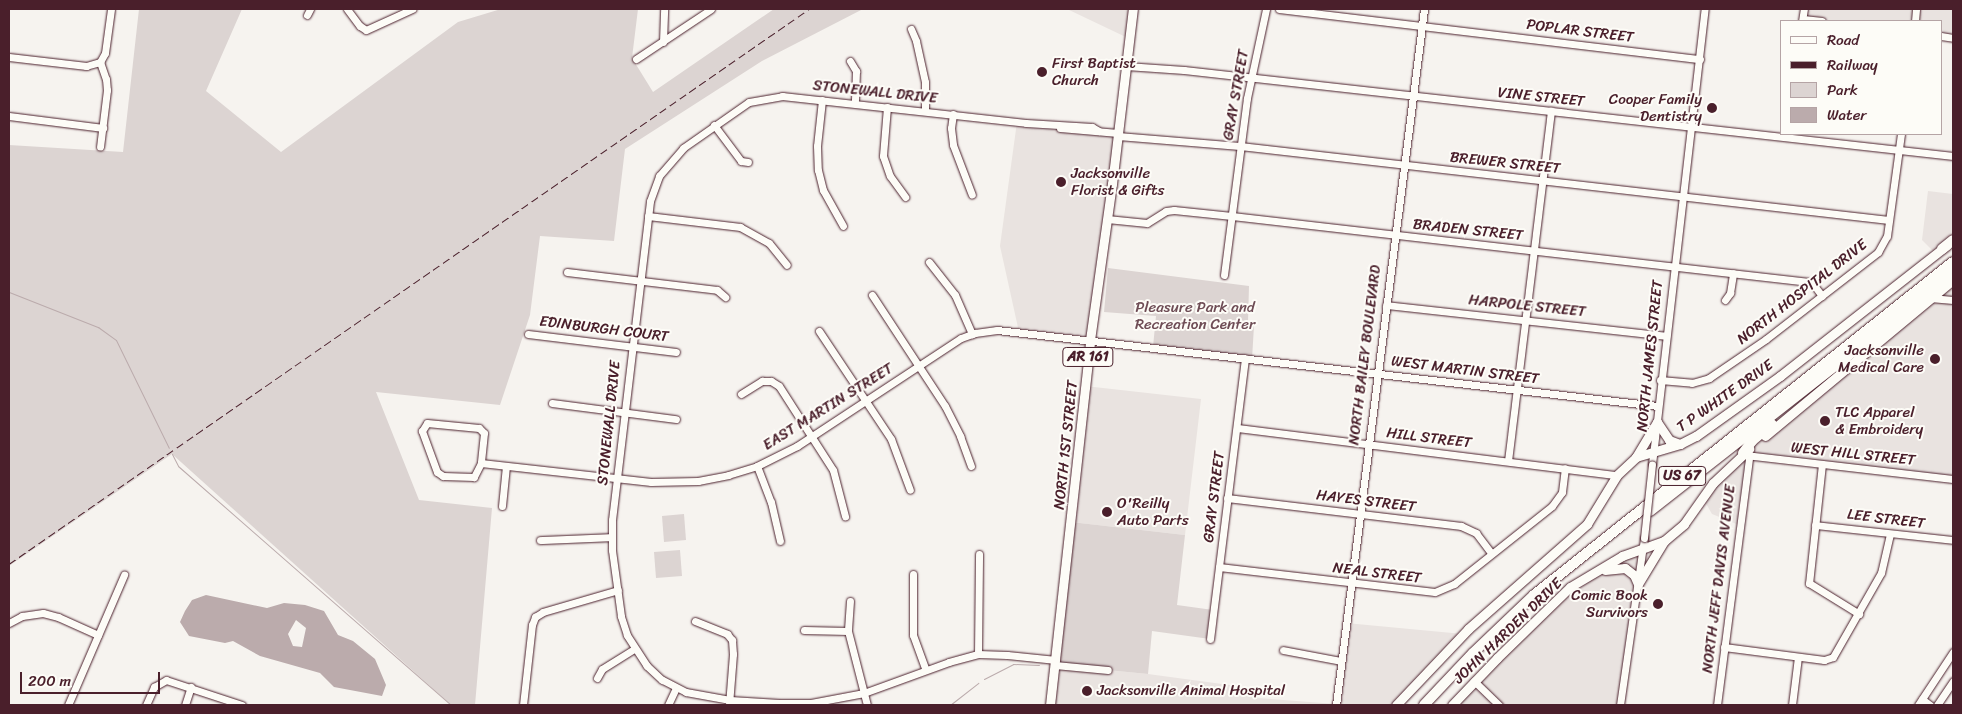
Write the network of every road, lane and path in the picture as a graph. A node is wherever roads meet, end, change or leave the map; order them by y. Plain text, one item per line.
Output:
1 (111, 9) edge
2 (347, 9) edge
3 (412, 9) edge
4 (664, 9) edge
5 (711, 9) edge
6 (1133, 9) edge
7 (1266, 9) edge
8 (1279, 9) edge
9 (1349, 9) edge
10 (1424, 9) edge
11 (1706, 9) edge
12 (1804, 9) edge
13 (1347, 17) junction
14 (1803, 20) edge
15 (1421, 26) junction
16 (911, 29) dead end
17 (663, 42) junction
18 (9, 57) edge
19 (636, 59) dead end
20 (1700, 59) junction
21 (850, 61) dead end
22 (100, 62) junction
23 (1126, 66) junction
24 (1252, 78) junction
25 (1412, 97) junction
26 (822, 100) junction
27 (855, 103) junction
28 (887, 107) junction
29 (925, 111) junction
30 (1551, 111) junction
31 (953, 114) junction
32 (9, 116) edge
33 (714, 125) junction
34 (1692, 126) junction
35 (103, 128) junction
36 (1118, 134) junction
37 (1901, 135) edge
38 (1788, 136) edge
39 (1240, 146) junction
40 (100, 147) dead end
41 (1899, 150) junction
42 (1953, 156) edge
43 (748, 162) dead end
44 (1403, 166) junction
45 (1542, 180) junction
46 (972, 195) dead end
47 (905, 197) dead end
48 (1683, 197) junction
49 (648, 216) junction
50 (1232, 216) junction
51 (1107, 219) junction
52 (1889, 220) junction
53 (843, 226) dead end
54 (1394, 235) junction
55 (1953, 240) edge
56 (1942, 249) joint
57 (1534, 250) junction
58 (929, 262) dead end
59 (1953, 262) edge
60 (787, 265) dead end
61 (1674, 266) junction
62 (567, 272) dead end
63 (1733, 273) junction
64 (1953, 273) edge
65 (1224, 275) dead end
66 (1953, 280) edge
67 (640, 281) junction
68 (872, 295) dead end
69 (1822, 296) junction
70 (725, 297) dead end
71 (1930, 298) junction
72 (1725, 300) dead end
73 (1953, 300) edge
74 (1386, 305) junction
75 (1525, 320) junction
76 (819, 330) dead end
77 (528, 334) dead end
78 (972, 334) junction
79 (1666, 336) junction
80 (1090, 340) junction
81 (632, 347) junction
82 (676, 352) dead end
83 (1245, 358) junction
84 (919, 365) junction
85 (1377, 374) junction
86 (1819, 379) junction
87 (1660, 380) junction
88 (1516, 390) junction
89 (741, 394) dead end
90 (865, 401) junction
91 (552, 403) dead end
92 (1658, 406) junction
93 (624, 412) junction
94 (676, 418) dead end
95 (1657, 422) junction
96 (1237, 428) junction
97 (812, 436) junction
98 (1368, 444) junction
99 (1680, 444) junction
100 (1653, 452) junction
101 (1746, 455) junction
102 (1636, 458) junction
103 (1508, 461) junction
104 (481, 463) junction
105 (1822, 464) junction
106 (506, 466) junction
107 (757, 466) junction
108 (971, 466) dead end
109 (1565, 468) junction
110 (1617, 476) junction
111 (617, 479) junction
112 (1953, 479) edge
113 (910, 490) dead end
114 (1228, 498) junction
115 (502, 506) dead end
116 (1359, 514) junction
117 (845, 516) dead end
118 (1815, 525) junction
119 (1890, 534) junction
120 (612, 538) junction
121 (540, 540) dead end
122 (1953, 540) edge
123 (780, 541) dead end
124 (1664, 541) junction
125 (1643, 547) junction
126 (1491, 553) junction
127 (979, 554) dead end
128 (1219, 567) junction
129 (1597, 572) junction
130 (913, 574) dead end
131 (124, 575) dead end
132 (1350, 584) junction
133 (1638, 584) junction
134 (618, 590) junction
135 (850, 601) dead end
136 (1859, 614) junction
137 (695, 621) dead end
138 (9, 624) edge
139 (804, 630) dead end
140 (848, 631) junction
141 (98, 635) junction
142 (1210, 639) dead end
143 (1724, 647) junction
144 (634, 650) junction
145 (1283, 650) dead end
146 (1953, 652) edge
147 (978, 654) junction
148 (1798, 657) junction
149 (1341, 661) junction
150 (1055, 662) junction
151 (926, 670) junction
152 (1108, 670) dead end
153 (597, 678) dead end
154 (1474, 681) junction
155 (1953, 681) edge
156 (191, 687) junction
157 (676, 688) junction
158 (864, 693) junction
159 (729, 702) edge
160 (1920, 702) edge
161 (1497, 703) edge
162 (68, 705) edge
163 (146, 705) edge
164 (185, 705) edge
165 (242, 705) edge
166 (523, 705) edge
167 (668, 705) edge
168 (867, 705) edge
169 (1050, 705) edge
170 (1336, 705) edge
171 (1396, 705) edge
172 (1424, 705) edge
173 (1431, 705) edge
174 (1452, 705) edge
175 (1620, 705) edge
176 (1717, 705) edge
177 (1792, 705) edge
178 (1930, 705) edge
179 (1936, 705) edge

1 - 22 street
2 - 3 street
4 - 17 street
5 - 17 street
6 - 23 main road, NORTH 1ST STREET / AR 161
7 - 24 street, GRAY STREET
8 - 13 street, POPLAR STREET
9 - 13 street
10 - 15 street, NORTH BAILEY BOULEVARD
11 - 20 street, NORTH JAMES STREET
12 - 14 street
13 - 15 street, POPLAR STREET
15 - 20 street, POPLAR STREET
15 - 25 street, NORTH BAILEY BOULEVARD
16 - 29 street
17 - 19 street
18 - 22 street
20 - 34 street, NORTH JAMES STREET
21 - 27 street
22 - 35 street
23 - 24 street, VINE STREET
23 - 36 main road, NORTH 1ST STREET / AR 161
24 - 25 street, VINE STREET
24 - 39 street, GRAY STREET
25 - 30 street, VINE STREET
25 - 44 street, NORTH BAILEY BOULEVARD
26 - 27 street, STONEWALL DRIVE
26 - 33 street, STONEWALL DRIVE
26 - 53 street
27 - 28 street, STONEWALL DRIVE
28 - 29 street, STONEWALL DRIVE
28 - 47 street
29 - 31 street, STONEWALL DRIVE
30 - 34 street, VINE STREET
30 - 45 street
31 - 36 street, STONEWALL DRIVE
31 - 46 street
32 - 35 street
33 - 43 street
33 - 49 street, STONEWALL DRIVE
34 - 38 street, VINE STREET
34 - 48 street, NORTH JAMES STREET
35 - 40 street
36 - 39 street, BREWER STREET
36 - 51 main road, NORTH 1ST STREET / AR 161
37 - 41 street, NORTH HOSPITAL DRIVE
38 - 41 street, VINE STREET
39 - 44 street, BREWER STREET
39 - 50 street, GRAY STREET
41 - 42 street, VINE STREET
41 - 52 street, NORTH HOSPITAL DRIVE
44 - 45 street, BREWER STREET
44 - 54 street, NORTH BAILEY BOULEVARD
45 - 48 street, BREWER STREET
45 - 57 street
48 - 52 street, BREWER STREET
48 - 61 street, NORTH JAMES STREET
49 - 60 street
49 - 67 street, STONEWALL DRIVE
50 - 51 street, BRADEN STREET
50 - 54 street, BRADEN STREET
50 - 65 street, GRAY STREET
51 - 80 main road, NORTH 1ST STREET / AR 161
52 - 69 street, NORTH HOSPITAL DRIVE
54 - 57 street, BRADEN STREET
54 - 74 street, NORTH BAILEY BOULEVARD
55 - 56 highway
56 - 99 main road, T P WHITE DRIVE
57 - 61 street, BRADEN STREET
57 - 75 street
58 - 78 street
59 - 172 highway, US 67
61 - 63 street, BRADEN STREET
61 - 79 street, NORTH JAMES STREET
62 - 67 street
63 - 69 street, BRADEN STREET
63 - 72 street
64 - 86 highway, US 67
66 - 71 main road, JOHN HARDEN DRIVE
67 - 70 street
67 - 81 street, STONEWALL DRIVE
68 - 84 street
69 - 87 street, NORTH HOSPITAL DRIVE
71 - 73 street
71 - 101 main road, JOHN HARDEN DRIVE
74 - 75 street, HARPOLE STREET
74 - 85 street, NORTH BAILEY BOULEVARD
75 - 79 street, HARPOLE STREET
75 - 88 street
76 - 90 street
77 - 81 street, EDINBURGH COURT
78 - 80 street, EAST MARTIN STREET
78 - 84 street, EAST MARTIN STREET
79 - 87 street, NORTH JAMES STREET
80 - 83 street, WEST MARTIN STREET
80 - 150 main road, NORTH 1ST STREET / AR 161
81 - 82 street, EDINBURGH COURT
81 - 93 street, STONEWALL DRIVE
83 - 85 street, WEST MARTIN STREET
83 - 96 street, GRAY STREET
84 - 90 street, EAST MARTIN STREET
84 - 108 street
85 - 88 street, WEST MARTIN STREET
85 - 98 street, NORTH BAILEY BOULEVARD
86 - 101 highway
86 - 173 highway, US 67
87 - 92 street, NORTH JAMES STREET
88 - 92 street, WEST MARTIN STREET
88 - 103 street
89 - 97 street
90 - 97 street, EAST MARTIN STREET
90 - 113 street
91 - 93 street
92 - 95 street, NORTH JAMES STREET
93 - 94 street
93 - 111 street, STONEWALL DRIVE
95 - 99 main road
95 - 100 street, NORTH JAMES STREET
95 - 102 main road
96 - 98 street, HILL STREET
96 - 114 street, GRAY STREET
97 - 107 street, EAST MARTIN STREET
97 - 117 street
98 - 103 street, HILL STREET
98 - 116 street, NORTH BAILEY BOULEVARD
99 - 100 main road, T P WHITE DRIVE
100 - 102 main road, T P WHITE DRIVE
100 - 125 street, NORTH JAMES STREET, bridge
101 - 105 street, WEST HILL STREET
101 - 124 main road, JOHN HARDEN DRIVE
101 - 143 street, NORTH JEFF DAVIS AVENUE
102 - 110 main road, T P WHITE DRIVE
103 - 109 street, HILL STREET
104 - 104 street
104 - 106 street, EAST MARTIN STREET
105 - 112 street, WEST HILL STREET
105 - 118 street
106 - 111 street, EAST MARTIN STREET
106 - 115 street
107 - 111 street, EAST MARTIN STREET
107 - 123 street
109 - 110 street, HILL STREET
109 - 126 street, NEAL STREET
110 - 171 main road, T P WHITE DRIVE
111 - 120 street, STONEWALL DRIVE
114 - 116 street, HAYES STREET
114 - 128 street, GRAY STREET
116 - 126 street, HAYES STREET
116 - 132 street, NORTH BAILEY BOULEVARD
118 - 119 street, LEE STREET
118 - 136 street
119 - 122 street, LEE STREET
119 - 136 street
120 - 121 street
120 - 134 street, STONEWALL DRIVE
124 - 125 main road, JOHN HARDEN DRIVE
124 - 133 main road
125 - 129 main road, JOHN HARDEN DRIVE
125 - 133 street, NORTH JAMES STREET
126 - 132 street, NEAL STREET
127 - 147 street
128 - 132 street, NEAL STREET
128 - 142 street, GRAY STREET
129 - 133 main road
129 - 154 main road, JOHN HARDEN DRIVE
130 - 151 street
131 - 141 street
132 - 149 street, NORTH BAILEY BOULEVARD
133 - 175 street, NORTH JAMES STREET
134 - 144 street, STONEWALL DRIVE
134 - 166 street
135 - 140 street
136 - 148 street
137 - 159 street
138 - 141 street
139 - 140 street
140 - 158 street
141 - 162 street
143 - 148 street
143 - 176 street, NORTH JEFF DAVIS AVENUE
144 - 153 street
144 - 157 street, STONEWALL DRIVE
145 - 149 street
146 - 160 street
147 - 150 street, STONEWALL DRIVE
147 - 151 street, STONEWALL DRIVE
148 - 177 street
149 - 170 street, NORTH BAILEY BOULEVARD
150 - 152 street, STONEWALL DRIVE
150 - 169 main road, NORTH 1ST STREET / AR 161
151 - 158 street, STONEWALL DRIVE
154 - 161 street
154 - 174 main road, JOHN HARDEN DRIVE
155 - 179 street
156 - 163 street
156 - 164 street
156 - 165 street
157 - 159 street, STONEWALL DRIVE
157 - 167 street
158 - 159 street, STONEWALL DRIVE
158 - 168 street
160 - 178 street

